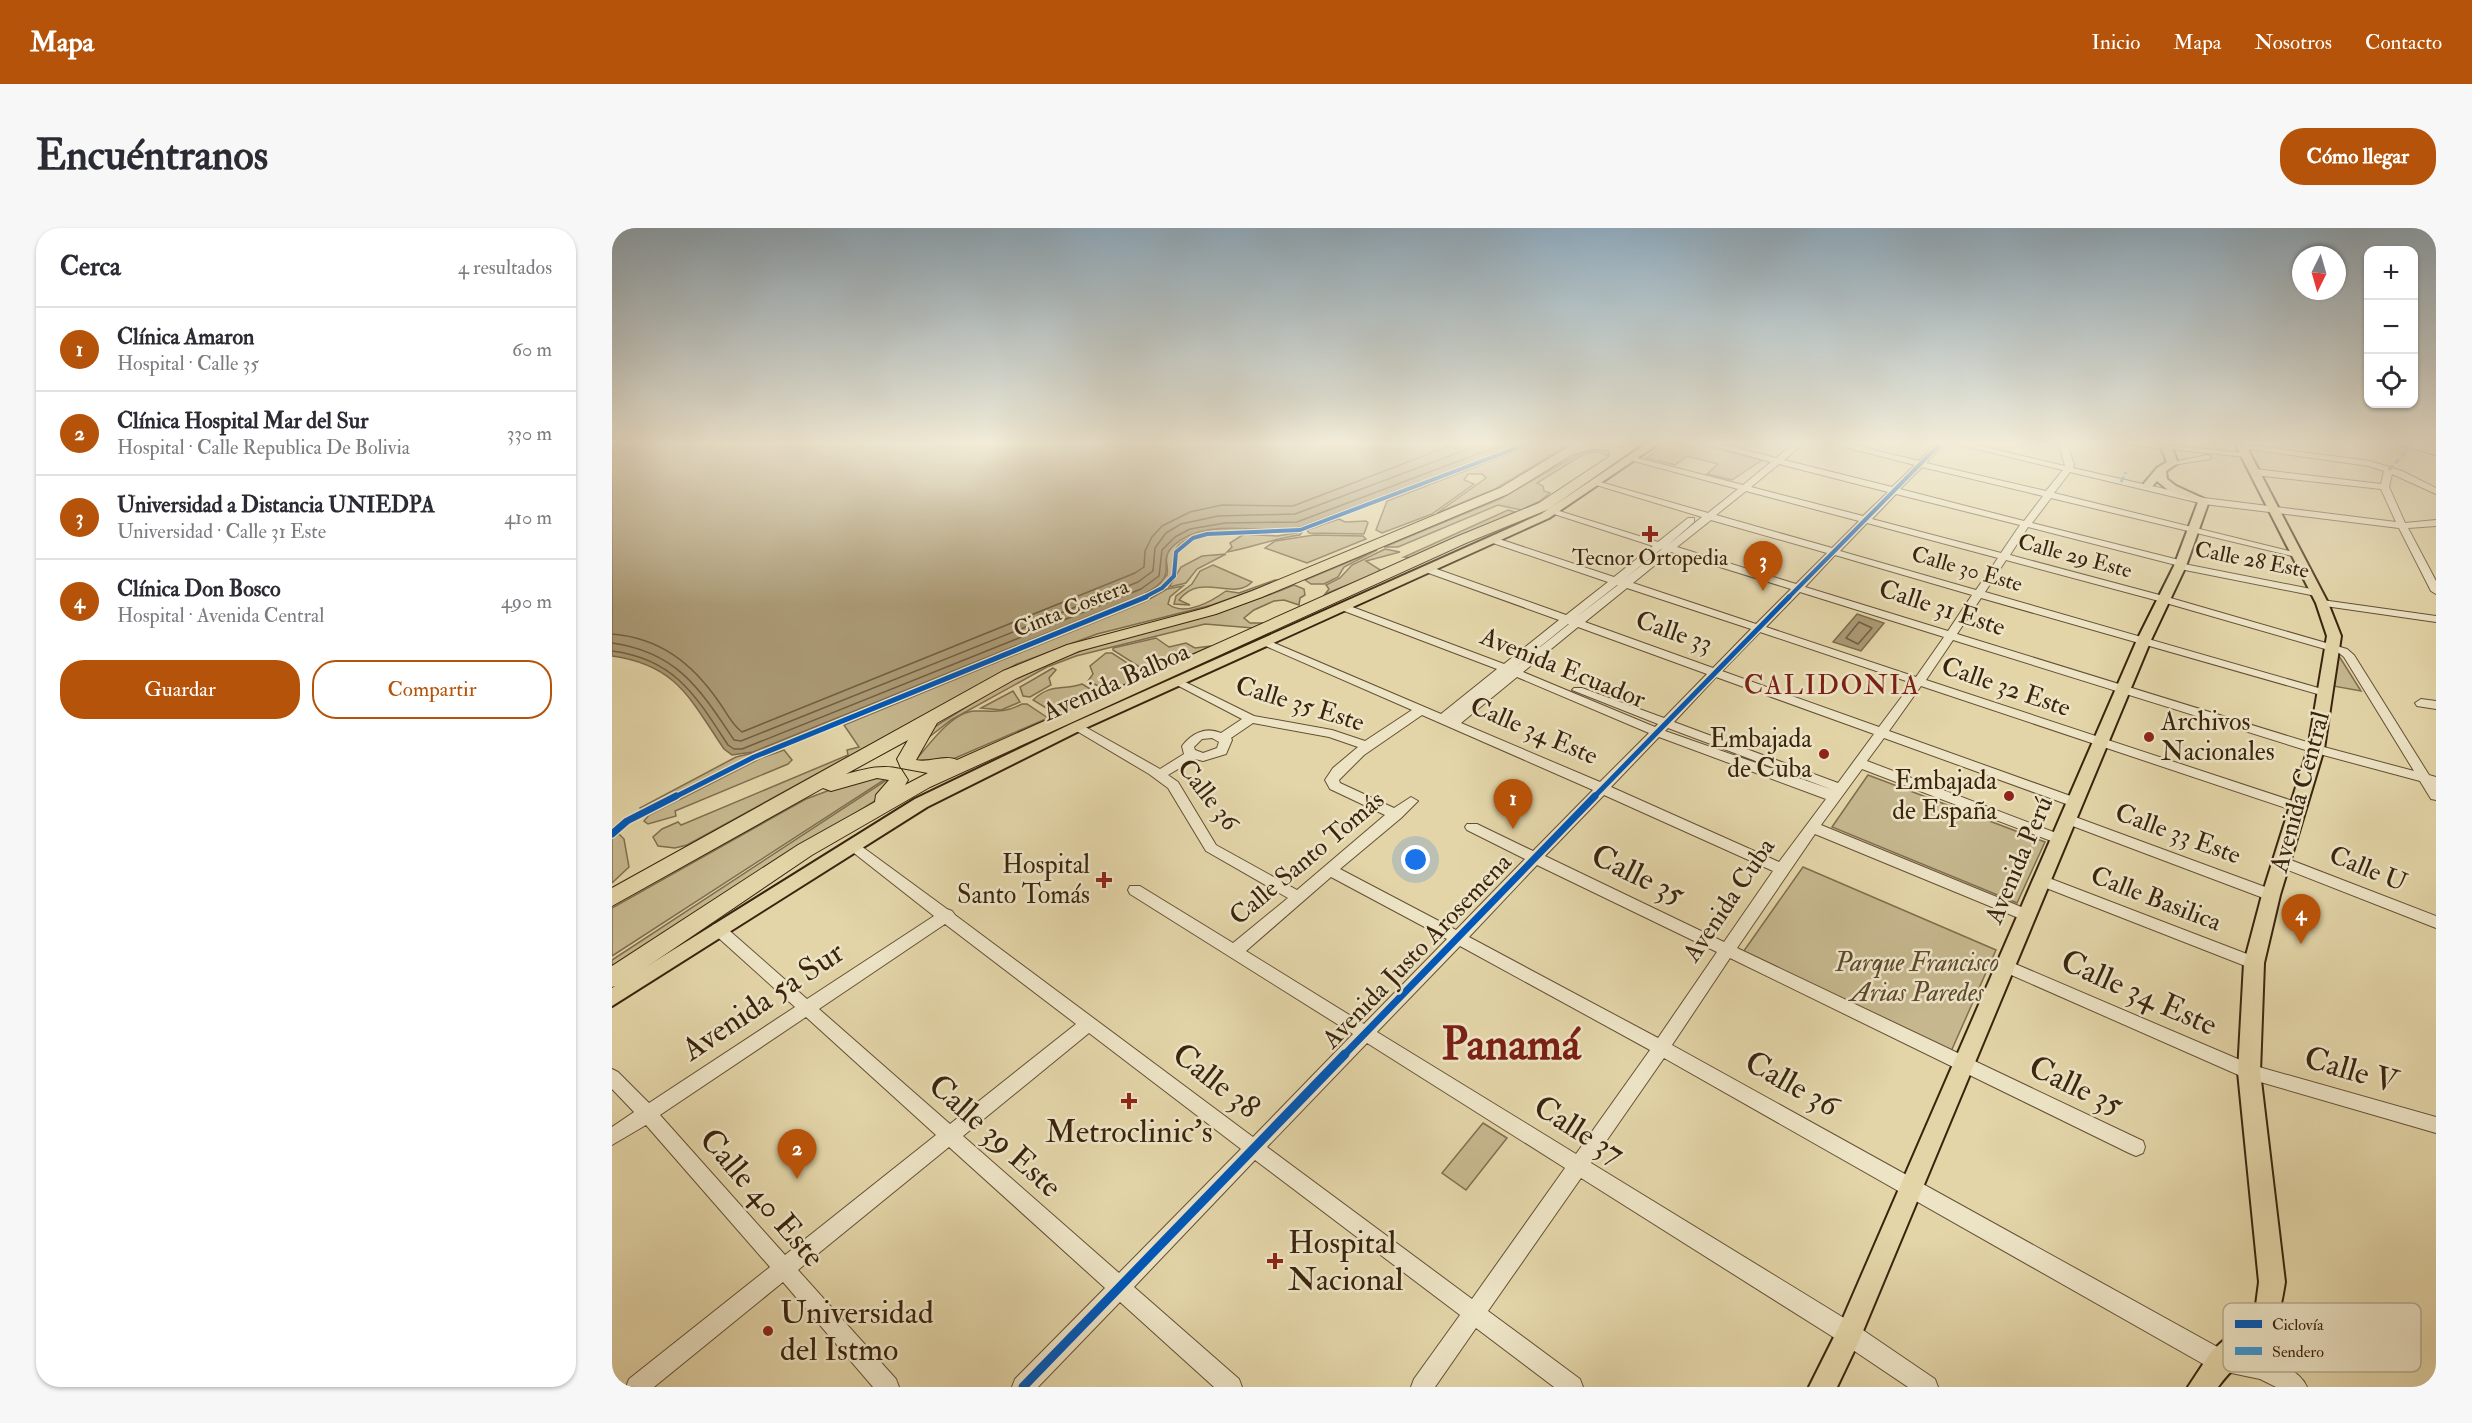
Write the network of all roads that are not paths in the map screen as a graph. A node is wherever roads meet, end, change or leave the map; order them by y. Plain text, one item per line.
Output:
1 (1492, 496) edge
2 (1558, 496) edge
3 (1578, 496) edge
4 (1639, 496) edge
5 (1729, 496) edge
6 (1774, 496) edge
7 (1888, 496) edge
8 (1918, 496) edge
9 (2047, 496) edge
10 (2053, 496) edge
11 (2184, 496) edge
12 (2193, 496) edge
13 (2267, 496) edge
14 (2389, 496) edge
15 (2204, 501) junction
16 (2274, 510) junction
17 (1553, 512) junction
18 (1706, 515) junction
19 (1863, 520) junction
20 (2436, 523) edge
21 (2026, 524) junction
22 (2402, 525) junction
23 (2194, 530) junction
24 (1493, 540) junction
25 (1660, 545) junction
26 (1671, 548) junction
27 (1464, 552) junction
28 (1834, 552) junction
29 (2296, 554) junction
30 (2003, 556) junction
31 (2418, 559) junction
32 (2436, 562) edge
33 (2180, 564) junction
34 (1427, 569) junction
35 (1621, 582) junction
36 (1370, 583) junction
37 (1800, 587) junction
38 (2436, 591) edge
39 (1980, 593) junction
40 (2319, 598) junction
41 (2163, 599) junction
42 (1347, 605) junction
43 (1568, 619) junction
44 (2436, 619) edge
45 (1579, 623) junction
46 (1758, 628) junction
47 (1950, 634) junction
48 (2144, 640) junction
49 (1265, 642) junction
50 (2333, 647) junction
51 (1513, 668) junction
52 (1716, 671) junction
53 (1177, 681) junction
54 (1919, 681) junction
55 (2123, 688) junction
56 (2325, 693) junction
57 (2421, 703) dead end
58 (2436, 705) edge
59 (1421, 710) junction
60 (939, 714) junction
61 (1251, 719) junction
62 (1448, 721) junction
63 (1076, 727) junction
64 (1661, 728) junction
65 (1883, 732) junction
66 (1223, 736) junction
67 (2100, 743) junction
68 (1369, 747) junction
69 (2316, 749) junction
70 (980, 755) junction
71 (1192, 755) junction
72 (1859, 764) junction
73 (1159, 775) junction
74 (2430, 780) edge
75 (1602, 788) junction
76 (1837, 793) junction
77 (2436, 796) edge
78 (1411, 801) dead end
79 (2300, 808) junction
80 (2071, 810) junction
81 (766, 812) junction
82 (870, 812) junction
83 (1396, 815) junction
84 (1812, 827) junction
85 (1472, 828) dead end
86 (2059, 839) junction
87 (852, 846) junction
88 (1535, 858) junction
89 (2283, 862) junction
90 (1782, 869) junction
91 (1329, 870) junction
92 (2041, 880) junction
93 (1135, 890) dead end
94 (2271, 895) junction
95 (1298, 897) junction
96 (612, 898) edge
97 (947, 915) junction
98 (2026, 915) junction
99 (2436, 922) edge
100 (718, 929) junction
101 (1458, 937) junction
102 (1727, 951) junction
103 (1234, 952) junction
104 (2254, 963) junction
105 (2006, 966) junction
106 (612, 978) edge
107 (612, 998) edge
108 (807, 1008) junction
109 (1089, 1023) junction
110 (1365, 1032) junction
111 (1661, 1048) junction
112 (1962, 1065) junction
113 (2249, 1072) junction
114 (612, 1077) edge
115 (648, 1114) junction
116 (2436, 1125) edge
117 (948, 1134) junction
118 (612, 1137) edge
119 (2136, 1147) dead end
120 (1253, 1149) junction
121 (1578, 1166) junction
122 (1911, 1185) junction
123 (784, 1269) junction
124 (1119, 1287) junction
125 (2269, 1303) edge
126 (1474, 1311) junction
127 (1849, 1334) junction
128 (2223, 1358) edge
129 (2220, 1361) junction
130 (2223, 1361) edge
131 (2273, 1372) edge
132 (637, 1387) edge
133 (888, 1387) edge
134 (1023, 1387) edge
135 (1231, 1387) edge
136 (1422, 1387) edge
137 (1572, 1387) edge
138 (1823, 1387) edge
139 (1927, 1387) edge
140 (2202, 1387) edge
141 (2296, 1387) edge

1 - 60 highway, Cinta Costera
2 - 36 highway, Avenida Balboa
3 - 17 main road, Avenida Balboa
4 - 18 street, Calle 30 Este
5 - 18 street
6 - 19 street, Calle 29 Este
7 - 19 street, Avenida Justo Arosemena
8 - 21 street, Calle 28 Este
9 - 21 street, Avenida Cuba
10 - 23 street
11 - 15 street
12 - 15 main road
13 - 16 main road, Avenida Central
14 - 22 street
15 - 16 street
15 - 23 main road, Avenida Perú
16 - 22 street
16 - 29 main road, Avenida Central
17 - 24 main road, Avenida Balboa
17 - 25 street, Calle 31 Este
18 - 25 street
18 - 26 street
18 - 28 street, Calle 30 Este
19 - 28 street, Avenida Justo Arosemena
19 - 30 street, Calle 29 Este
20 - 22 street
21 - 30 street, Avenida Cuba
21 - 33 street, Calle 28 Este
22 - 31 street
23 - 29 street
23 - 33 main road, Avenida Perú
24 - 27 main road, Avenida Balboa
24 - 35 street, Calle 32 Este
25 - 26 street, Calle 31 Este
25 - 35 street
26 - 35 street
26 - 37 street, Calle 31 Este
27 - 34 main road, Avenida Balboa
27 - 36 highway
28 - 37 street, Avenida Justo Arosemena
28 - 39 street, Calle 30 Este
29 - 40 main road, Avenida Central
30 - 39 street, Avenida Cuba
30 - 41 street, Calle 29 Este
31 - 32 street
31 - 38 street
33 - 40 street, Calle 28 Este
33 - 41 main road, Avenida Perú
34 - 42 main road, Avenida Balboa
34 - 43 street, Calle 33
35 - 43 street
35 - 45 street
35 - 46 street, Calle 32 Este
36 - 70 highway, Avenida Balboa
37 - 46 street, Avenida Justo Arosemena
37 - 47 street, Calle 31 Este
39 - 47 street, Avenida Cuba
39 - 48 street, Calle 30 Este
40 - 44 street, Calle 28 Este
40 - 50 main road, Avenida Central
41 - 48 main road, Avenida Perú
41 - 50 street, Calle 29 Este
42 - 49 main road, Avenida Balboa
42 - 51 street, Avenida Ecuador
43 - 45 street, Calle 33
43 - 51 street
45 - 51 street
45 - 52 street, Calle 33
46 - 52 street, Avenida Justo Arosemena
46 - 54 street, Calle 32 Este
47 - 54 street, Avenida Cuba
47 - 55 street, Calle 31 Este
48 - 55 main road, Avenida Perú
48 - 56 street, Calle 30 Este
49 - 53 main road, Avenida Balboa
49 - 59 street, Calle 34 Este
50 - 56 main road, Avenida Central
50 - 74 street
51 - 62 street
51 - 64 street, Avenida Ecuador
52 - 64 street, Avenida Justo Arosemena
52 - 65 street, Calle 33
53 - 61 street, Calle 35 Este
53 - 63 main road, Avenida Balboa
54 - 65 street, Avenida Cuba
54 - 67 street, Calle 32 Este
55 - 67 main road, Avenida Perú
55 - 69 street, Calle 31 Este
56 - 69 main road, Avenida Central
57 - 58 street
59 - 62 street, Calle 34 Este
59 - 68 street
60 - 70 highway
60 - 81 highway, Cinta Costera
61 - 66 street
61 - 68 street, Calle 35 Este
62 - 75 street, Calle 34 Este
63 - 73 street, Calle 36
63 - 87 main road, Avenida Balboa
64 - 75 street, Avenida Justo Arosemena
64 - 76 street, Avenida Ecuador
65 - 72 street, Avenida Cuba
65 - 80 street, Calle 33
66 - 71 street
66 - 71 street
67 - 79 street, Calle 32 Este
67 - 80 main road, Avenida Perú
68 - 83 street, Calle 35 Este
69 - 74 street, Calle 31 Este
69 - 79 main road, Avenida Central
70 - 82 highway, Avenida Balboa
71 - 73 street
72 - 76 street, Avenida Cuba
72 - 86 street
73 - 95 street, Calle 36
74 - 77 street
75 - 88 street, Avenida Justo Arosemena
75 - 90 street, Calle 34 Este
76 - 84 street, Avenida Cuba
78 - 83 street, Calle Santo Tomás
79 - 89 main road, Avenida Central
80 - 86 main road, Avenida Perú
80 - 94 street, Calle 33 Este
81 - 82 highway
81 - 96 highway, Cinta Costera
82 - 106 highway, Avenida Balboa
83 - 91 street, Calle Santo Tomás
84 - 90 street, Avenida Cuba
84 - 98 street
85 - 88 street, Calle 35
86 - 92 main road, Avenida Perú
87 - 97 street, Calle 38
87 - 100 main road, Avenida Balboa
88 - 101 street, Avenida Justo Arosemena
88 - 102 street, Calle 35
89 - 94 main road, Avenida Central
89 - 99 street, Calle U
90 - 102 street, Avenida Cuba
91 - 95 street, Calle Santo Tomás
91 - 101 street, Calle 36
92 - 98 main road, Avenida Perú
92 - 104 street, Calle Basilica
93 - 103 street, Calle 37
94 - 104 main road, Avenida Central
95 - 103 street, Calle Santo Tomás
97 - 108 street, Avenida 5a Sur
97 - 109 street, Calle 38
98 - 105 main road, Avenida Perú
100 - 107 main road, Avenida Balboa
100 - 108 street, Calle 39 Este
101 - 110 street, Avenida Justo Arosemena
101 - 111 street, Calle 36
102 - 111 street, Avenida Cuba
102 - 112 street, Calle 35
103 - 110 street, Calle 37
104 - 113 main road, Avenida Central
105 - 112 main road, Avenida Perú
105 - 113 street, Calle 34 Este
108 - 115 street, Avenida 5a Sur
108 - 117 street, Calle 39 Este
109 - 117 street
109 - 120 street, Calle 38
110 - 120 street, Avenida Justo Arosemena
110 - 121 street, Calle 37
111 - 121 street, Avenida Cuba
111 - 122 street, Calle 36
112 - 119 street, Calle 35
112 - 122 main road, Avenida Perú
113 - 116 street, Calle V
113 - 125 main road, Avenida Central
114 - 115 street, Calle 40 Este
115 - 118 street, Avenida 5a Sur
115 - 123 street, Calle 40 Este
117 - 123 street
117 - 124 street, Calle 39 Este
120 - 124 street, Avenida Justo Arosemena
120 - 126 street, Calle 38
121 - 126 street, Avenida Cuba
121 - 127 street, Calle 37
122 - 127 main road, Avenida Perú
122 - 129 street, Calle 36
123 - 132 street
123 - 133 street, Calle 40 Este
124 - 134 street, Avenida Justo Arosemena
124 - 135 street, Calle 39 Este
126 - 136 street, Avenida Cuba
126 - 137 street, Calle 38
127 - 138 main road, Avenida Perú
127 - 139 street, Calle 37
128 - 129 main road, Avenida Central
129 - 130 street
129 - 140 main road, Avenida Central
131 - 141 street

